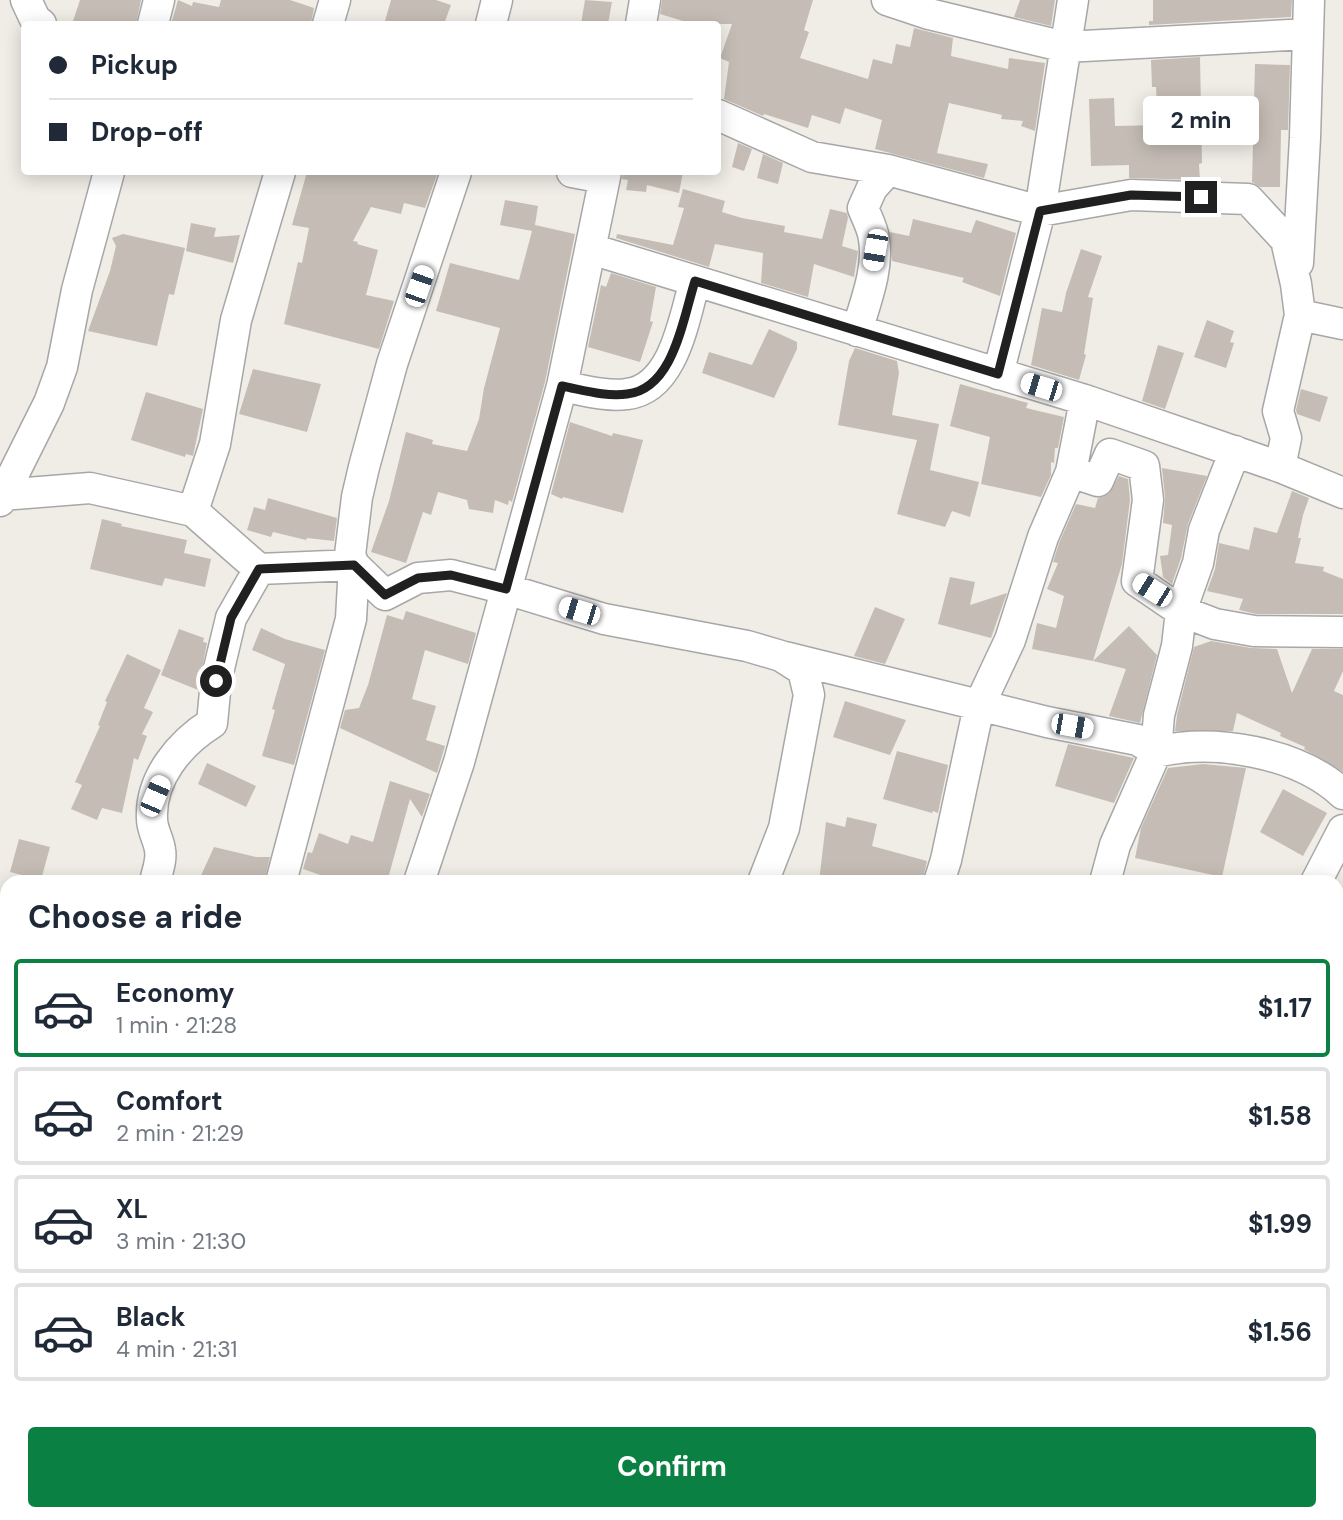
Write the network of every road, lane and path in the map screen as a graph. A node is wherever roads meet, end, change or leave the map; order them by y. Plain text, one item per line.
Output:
1 (26, 0) edge
2 (159, 0) edge
3 (335, 0) edge
4 (497, 0) edge
5 (645, 0) edge
6 (887, 0) edge
7 (1073, 0) edge
8 (1308, 0) edge
9 (37, 21) edge
10 (154, 21) edge
11 (329, 21) edge
12 (492, 21) edge
13 (642, 21) edge
14 (1308, 34) junction
15 (1065, 47) junction
16 (721, 116) edge
17 (888, 170) junction
18 (109, 175) edge
19 (279, 175) edge
20 (455, 175) edge
21 (605, 175) edge
22 (1040, 211) junction
23 (592, 249) junction
24 (695, 281) junction
25 (1296, 284) junction
26 (1300, 315) junction
27 (1343, 324) edge
28 (857, 331) junction
29 (998, 374) junction
30 (562, 386) junction
31 (1085, 400) junction
32 (1235, 451) junction
33 (1280, 467) junction
34 (1071, 472) junction
35 (1343, 493) edge
36 (1, 498) edge
37 (193, 512) junction
38 (354, 565) junction
39 (259, 569) junction
40 (506, 589) junction
41 (1181, 611) junction
42 (1343, 632) edge
43 (781, 656) junction
44 (979, 706) junction
45 (1156, 752) junction
46 (1343, 794) edge
47 (1343, 830) edge
48 (156, 875) edge
49 (283, 875) edge
50 (421, 875) edge
51 (766, 875) edge
52 (941, 875) edge
53 (1107, 875) edge
54 (1320, 875) edge

1 - 9 street
2 - 10 street
3 - 11 street
4 - 12 street
5 - 13 street
6 - 15 street
7 - 15 street
8 - 14 street
14 - 15 street
14 - 25 street
15 - 22 street
16 - 17 street
17 - 22 street
17 - 28 street
18 - 36 street
19 - 37 street
20 - 38 street
21 - 23 street
22 - 25 street
22 - 29 street
23 - 24 street
23 - 30 street
24 - 28 street
24 - 30 street
25 - 26 street
26 - 27 street
26 - 33 street
28 - 29 street
29 - 31 street
30 - 40 street
31 - 32 street
31 - 34 street
32 - 33 street
32 - 41 street
33 - 35 street
34 - 41 street
34 - 44 street
36 - 37 street
37 - 39 street
38 - 39 street
38 - 40 street
38 - 49 street
39 - 48 street
40 - 43 street
40 - 50 street
41 - 42 street
41 - 45 street
43 - 44 street
43 - 51 street
44 - 45 street
44 - 52 street
45 - 46 street
45 - 53 street
47 - 54 street

